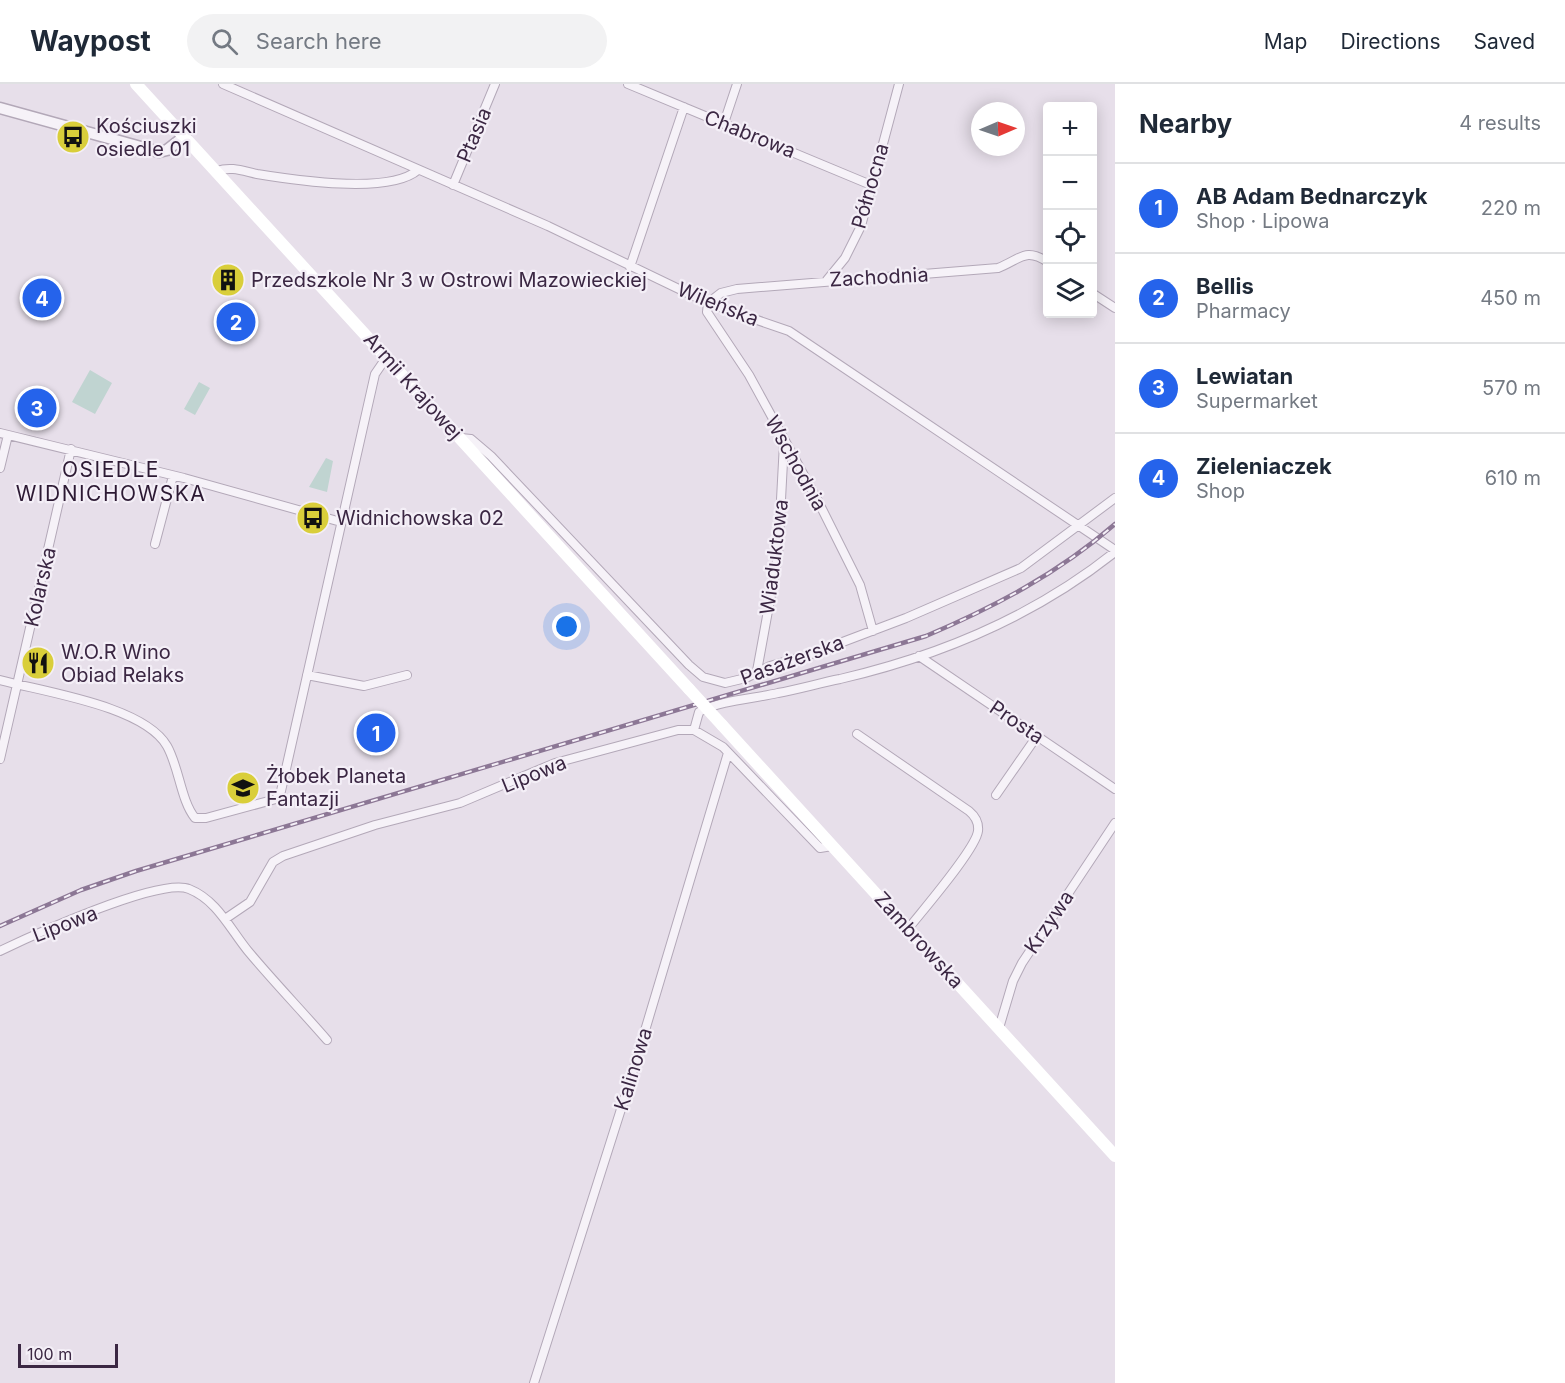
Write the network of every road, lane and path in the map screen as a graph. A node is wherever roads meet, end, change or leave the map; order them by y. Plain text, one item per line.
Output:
1 (136, 84) edge
2 (223, 84) edge
3 (495, 84) edge
4 (628, 84) edge
5 (737, 84) edge
6 (899, 84) edge
7 (684, 107) junction
8 (0, 108) edge
9 (724, 123) junction
10 (185, 136) junction
11 (418, 170) junction
12 (217, 171) junction
13 (453, 185) junction
14 (872, 185) junction
15 (1043, 259) edge
16 (630, 267) junction
17 (827, 280) junction
18 (1097, 296) edge
19 (708, 303) junction
20 (1115, 308) edge
21 (387, 358) junction
22 (4, 434) edge
23 (461, 438) junction
24 (784, 443) junction
25 (70, 449) junction
26 (0, 468) edge
27 (173, 476) junction
28 (1115, 498) edge
29 (342, 522) junction
30 (1080, 525) junction
31 (155, 544) dead end
32 (1115, 551) edge
33 (873, 631) junction
34 (919, 656) junction
35 (757, 670) junction
36 (307, 675) junction
37 (407, 675) dead end
38 (0, 680) edge
39 (17, 685) junction
40 (722, 725) joint
41 (694, 730) junction
42 (857, 734) dead end
43 (1037, 736) junction
44 (728, 753) junction
45 (0, 759) edge
46 (1115, 789) edge
47 (996, 795) dead end
48 (1115, 823) edge
49 (832, 846) junction
50 (225, 919) junction
51 (908, 929) junction
52 (0, 951) edge
53 (999, 1028) junction
54 (327, 1040) dead end
55 (1115, 1156) edge
56 (534, 1383) edge

1 - 10 main road, Armii Krajowej
2 - 11 street, Wileńska
3 - 13 street, Ptasia
4 - 7 street, Chabrowa
5 - 9 street
6 - 14 street, Północna
7 - 9 street, Chabrowa
7 - 16 street
8 - 10 street
9 - 14 street, Chabrowa
10 - 12 main road, Armii Krajowej
11 - 12 street
11 - 13 street, Wileńska
12 - 21 main road, Armii Krajowej
13 - 16 street, Wileńska
14 - 17 street, Północna
15 - 17 street, Zachodnia
16 - 19 street, Wileńska
17 - 19 street, Zachodnia
18 - 20 street
19 - 24 street, Wschodnia
19 - 30 street, Wileńska
21 - 23 main road, Armii Krajowej
21 - 29 street
22 - 25 street
22 - 26 street
23 - 35 street, Pasażerska
23 - 40 main road, Armii Krajowej, bridge
24 - 33 street, Wschodnia
24 - 35 street, Wiaduktowa
25 - 27 street
25 - 39 street, Kolarska
27 - 29 street
27 - 31 street
28 - 30 street, Pasażerska
29 - 36 street
30 - 32 street, Wileńska
30 - 33 street, Pasażerska
32 - 34 street
33 - 35 street, Pasażerska
34 - 41 street
34 - 43 street, Prosta
36 - 37 street
36 - 39 street
38 - 39 street
39 - 45 street, Kolarska
40 - 49 main road, Zambrowska
41 - 44 street
41 - 50 street, Lipowa
42 - 51 street
43 - 46 street, Prosta
43 - 47 street
44 - 49 street
44 - 56 street, Kalinowa
48 - 53 street, Krzywa
49 - 51 main road, Zambrowska
50 - 52 street, Lipowa
50 - 54 street, Lipowa
51 - 53 main road, Zambrowska
53 - 55 main road, Zambrowska

